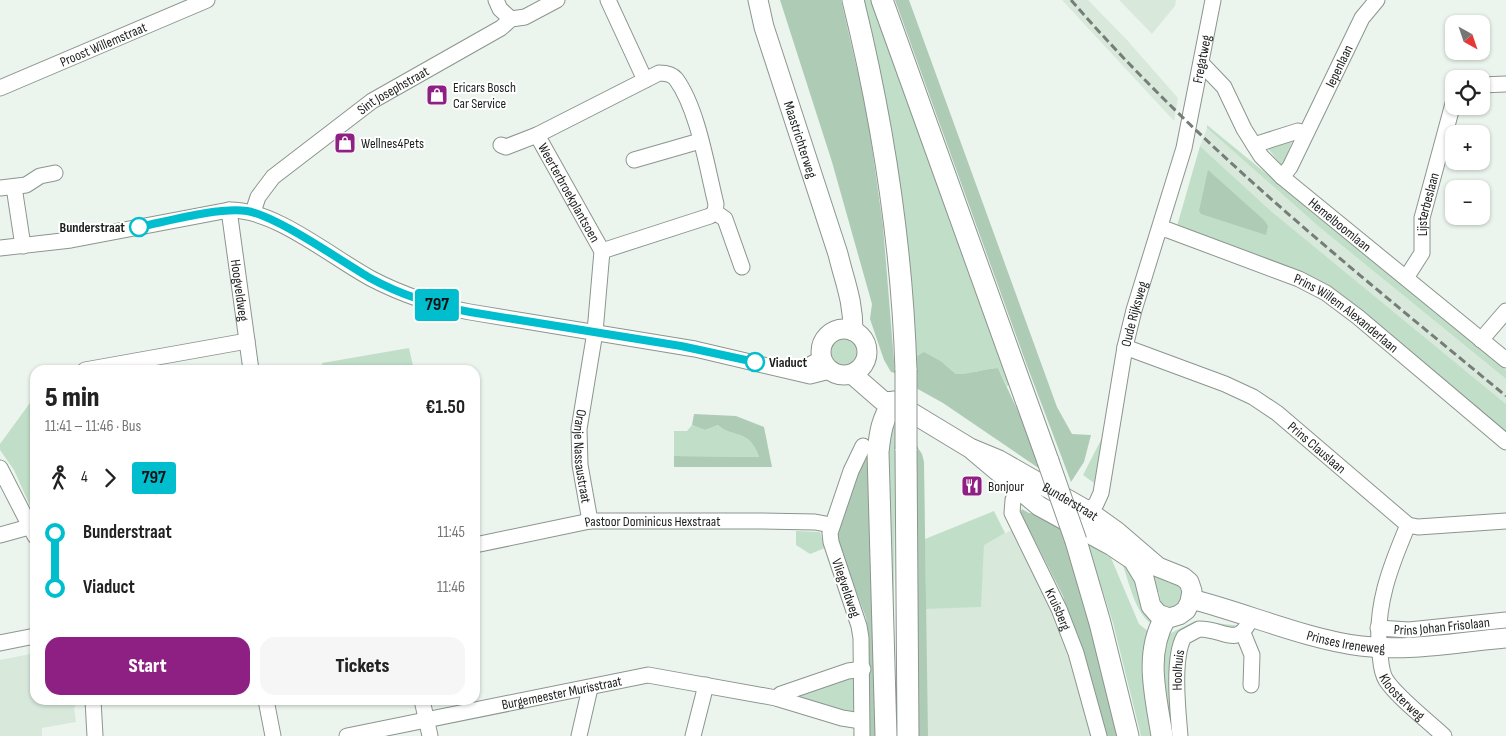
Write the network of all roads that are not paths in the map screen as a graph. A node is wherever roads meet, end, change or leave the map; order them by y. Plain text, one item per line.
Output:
1 (206, 0) edge
2 (496, 0) edge
3 (558, 0) edge
4 (608, 0) edge
5 (758, 0) edge
6 (853, 0) edge
7 (882, 0) edge
8 (1213, 0) edge
9 (1377, 0) edge
10 (511, 19) junction
11 (1202, 64) junction
12 (645, 80) junction
13 (1506, 84) edge
14 (1490, 85) edge
15 (0, 88) edge
16 (1450, 115) edge
17 (1192, 118) joint
18 (1305, 134) junction
19 (537, 135) junction
20 (700, 141) junction
21 (502, 145) dead end
22 (1254, 145) junction
23 (634, 160) dead end
24 (55, 173) dead end
25 (1282, 177) junction
26 (7, 188) edge
27 (229, 210) junction
28 (253, 212) junction
29 (715, 212) junction
30 (1160, 229) junction
31 (23, 246) junction
32 (0, 248) edge
33 (602, 251) junction
34 (742, 267) dead end
35 (1406, 278) junction
36 (1506, 311) edge
37 (846, 331) junction
38 (595, 332) junction
39 (1481, 340) junction
40 (247, 341) junction
41 (1125, 347) junction
42 (1506, 360) edge
43 (826, 364) junction
44 (119, 365) edge
45 (250, 365) edge
46 (858, 369) junction
47 (894, 402) junction
48 (1506, 442) edge
49 (864, 446) dead end
50 (970, 448) junction
51 (0, 468) edge
52 (1021, 491) junction
53 (1088, 511) junction
54 (590, 521) junction
55 (1506, 521) edge
56 (831, 525) junction
57 (1408, 525) junction
58 (30, 527) edge
59 (30, 531) edge
60 (0, 535) edge
61 (480, 544) edge
62 (1191, 599) junction
63 (1252, 616) junction
64 (1165, 618) junction
65 (1506, 620) edge
66 (1378, 628) junction
67 (1243, 633) junction
68 (30, 637) edge
69 (1506, 638) edge
70 (0, 643) edge
71 (1379, 648) junction
72 (863, 669) junction
73 (1251, 684) dead end
74 (706, 685) junction
75 (590, 688) junction
76 (776, 698) junction
77 (93, 705) edge
78 (267, 705) edge
79 (423, 705) edge
80 (427, 720) junction
81 (861, 728) edge
82 (96, 736) edge
83 (273, 736) edge
84 (347, 736) edge
85 (430, 736) edge
86 (579, 736) edge
87 (693, 736) edge
88 (886, 736) edge
89 (908, 736) edge
90 (1100, 736) edge
91 (1128, 736) edge
92 (1162, 736) edge
93 (1180, 736) edge
94 (1444, 736) edge

1 - 15 street, Proost Willemstraat
2 - 10 street
3 - 10 street, Sint Josephstraat
4 - 12 street
5 - 37 main road, Maastrichterweg
6 - 89 highway, bridge
7 - 91 highway, bridge
8 - 11 street, Fregatweg
9 - 18 street, Iepenlaan
10 - 28 street, Sint Josephstraat
11 - 17 street, Fregatweg
11 - 22 street, Hemelboomlaan
12 - 19 street, Weerterbroekplantsoen
12 - 20 street, Weerterbroekplantsoen
13 - 14 street
16 - 35 street, Lijsterbeslaan
17 - 30 street, Oude Rijksweg
18 - 22 street
18 - 25 street, Iepenlaan
19 - 21 street, Weerterbroekplantsoen
19 - 33 street, Weerterbroekplantsoen
20 - 23 street
20 - 29 street, Weerterbroekplantsoen
22 - 25 street, Hemelboomlaan
24 - 26 street
25 - 35 street, Hemelboomlaan
26 - 31 street
27 - 28 street
27 - 31 street
27 - 40 street, Hoogveldweg
28 - 38 street
29 - 33 street, Weerterbroekplantsoen
29 - 34 street, Weerterbroekplantsoen
30 - 41 street, Oude Rijksweg
30 - 48 street, Prins Willem Alexanderlaan
31 - 32 street
33 - 38 street, Weerterbroekplantsoen
35 - 39 street, Hemelboomlaan
36 - 39 street
37 - 43 main road
37 - 46 main road
38 - 43 street
38 - 54 street, Oranje Nassaustraat
39 - 42 street, Hemelboomlaan
40 - 44 street
40 - 45 street, Hoogveldweg
41 - 53 street, Oude Rijksweg
41 - 57 street, Prins Clauslaan
43 - 46 main road
46 - 47 main road, Bunderstraat
47 - 50 main road, Bunderstraat
47 - 88 highway
49 - 56 street, Vliegveldweg
50 - 52 main road, Bunderstraat
50 - 53 main road, Bunderstraat
51 - 58 street
52 - 53 main road
52 - 64 main road, Bunderstraat
52 - 90 street, Kruisberg
53 - 62 main road, Bunderstraat
54 - 56 street, Pastoor Dominicus Hexstraat
54 - 61 street, Pastoor Dominicus Hexstraat
55 - 57 street
56 - 72 street, Vliegveldweg
57 - 66 street, Kloosterweg
59 - 60 street
62 - 63 main road, Prinses Ireneweg
62 - 64 main road
63 - 67 street
63 - 71 main road, Prinses Ireneweg
64 - 92 highway
65 - 66 street, Prins Johan Frisolaan
66 - 71 street, Kloosterweg
67 - 73 street
67 - 93 street, Hoolhuis
68 - 70 street
69 - 71 main road, Prinses Ireneweg
71 - 94 street, Kloosterweg
72 - 76 street
72 - 81 street, Vliegveldweg
74 - 75 street, Burgemeester Murisstraat
74 - 76 street, Burgemeester Murisstraat
74 - 87 street
75 - 80 street, Burgemeester Murisstraat
75 - 86 street
76 - 81 street, Burgemeester Murisstraat
77 - 82 street
78 - 83 street
79 - 80 street
80 - 84 street, Burgemeester Murisstraat
80 - 85 street

